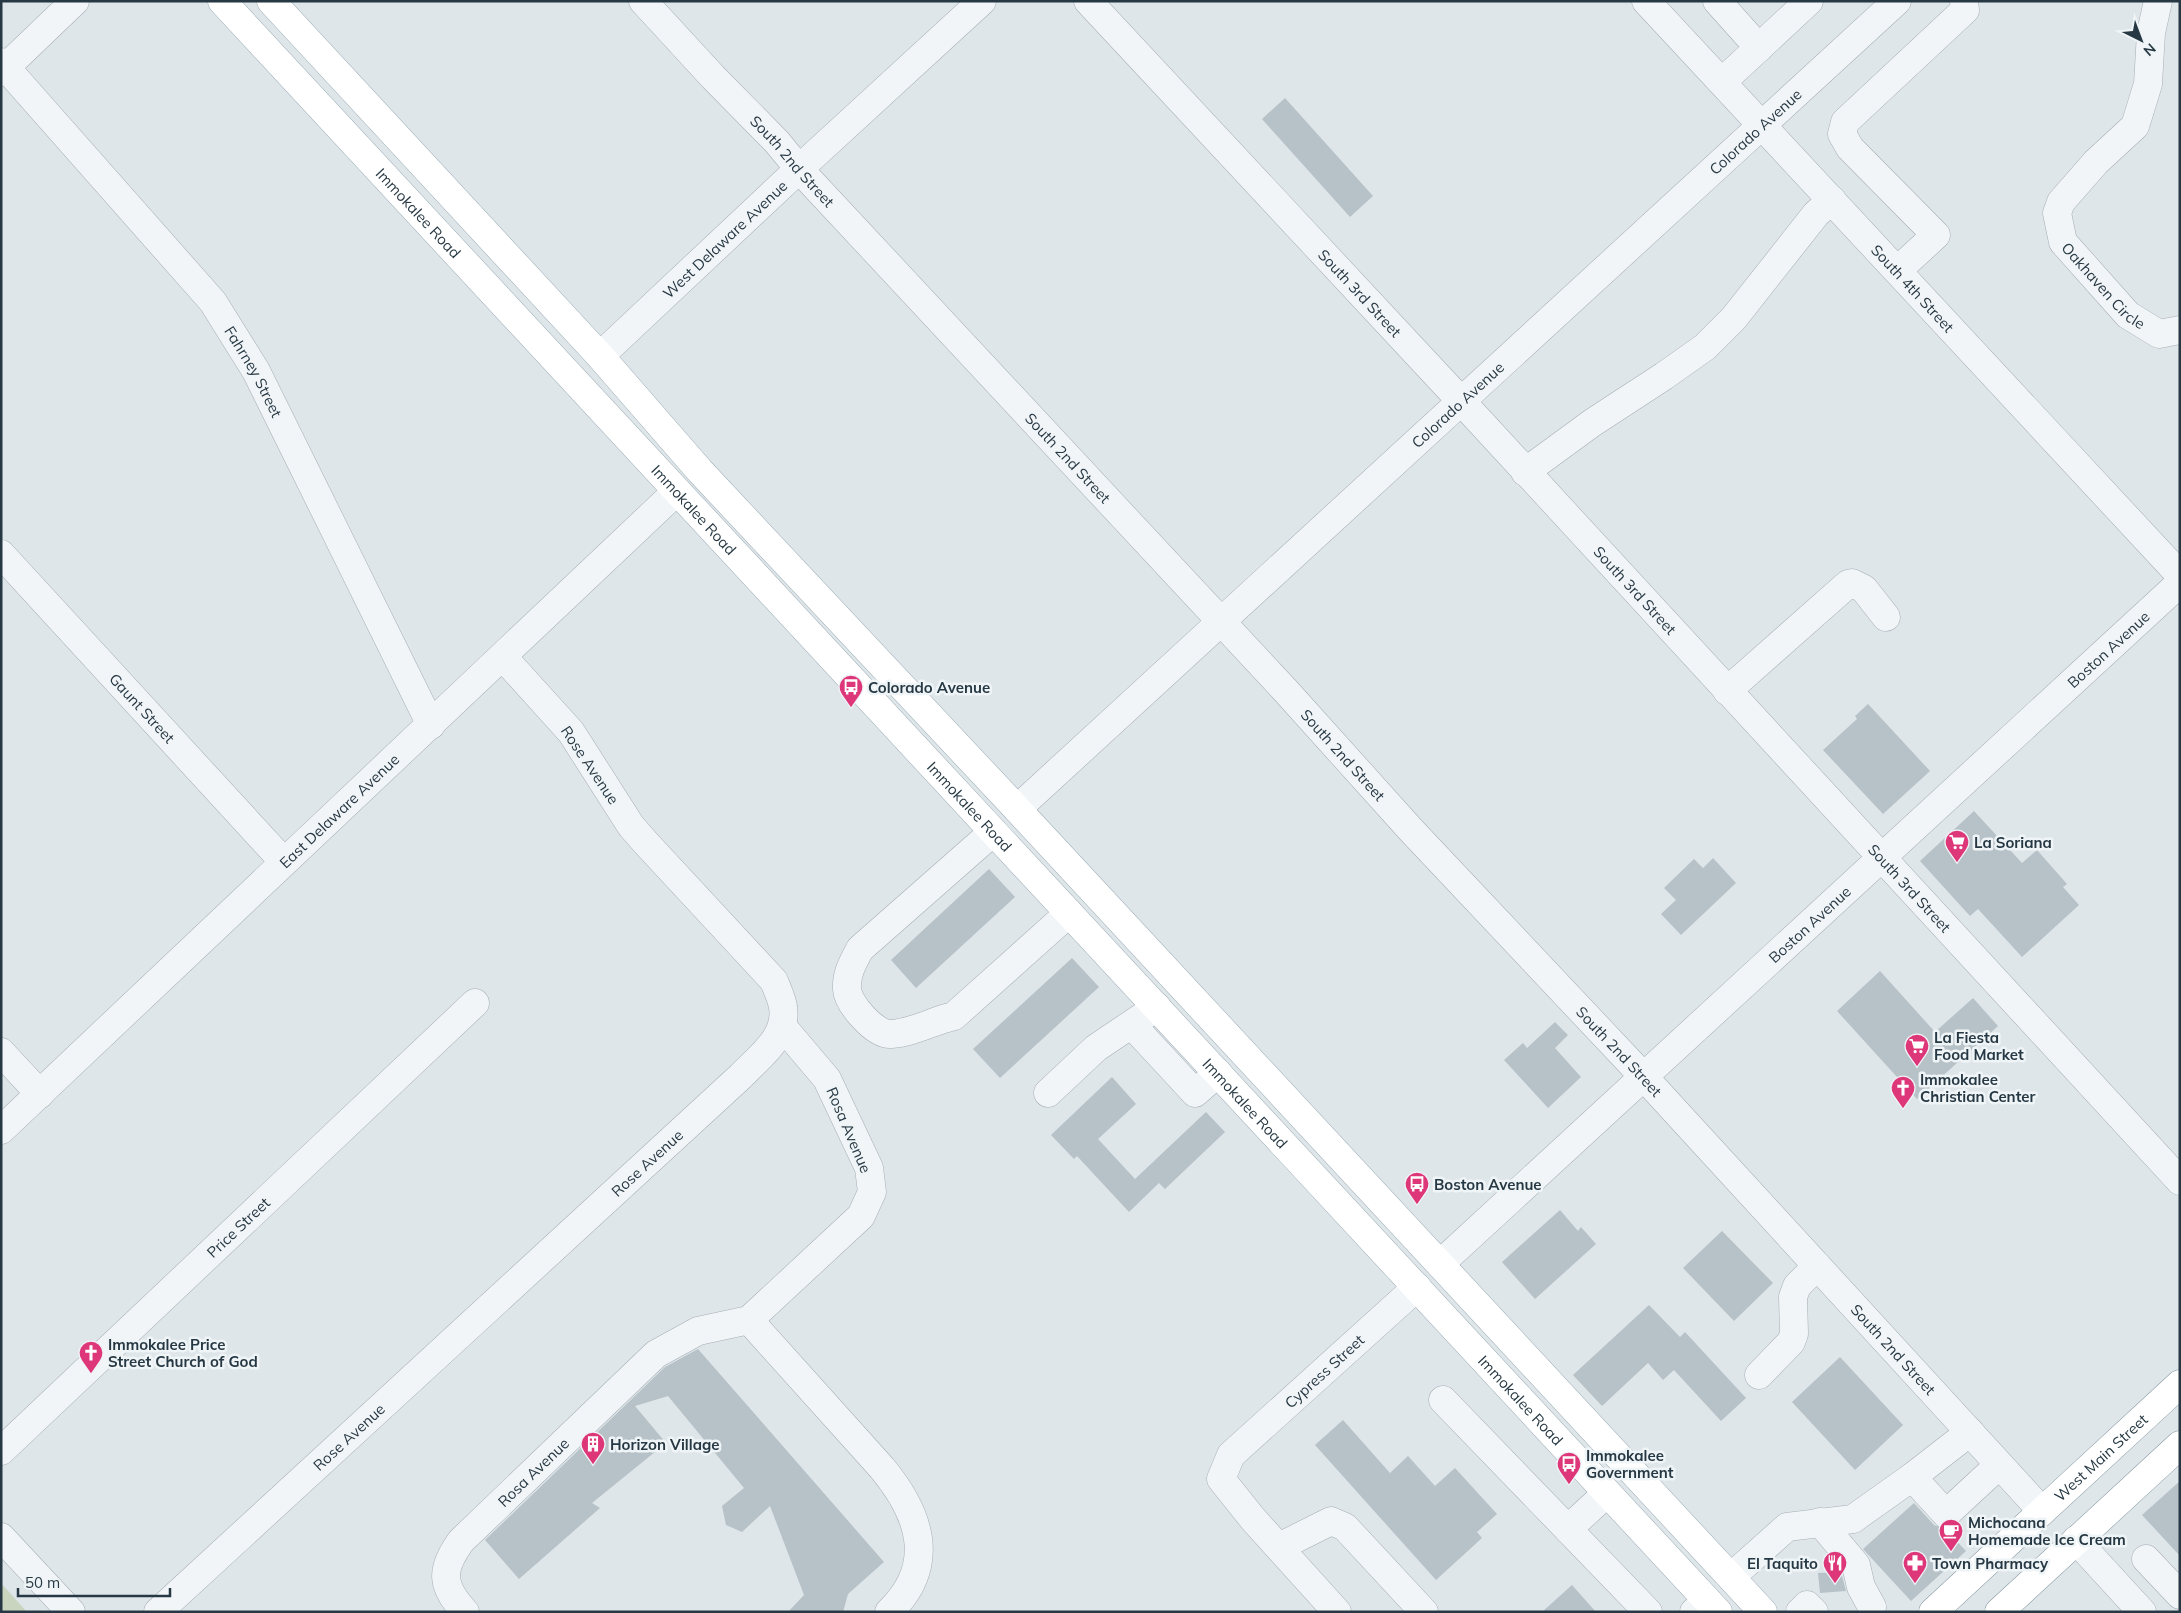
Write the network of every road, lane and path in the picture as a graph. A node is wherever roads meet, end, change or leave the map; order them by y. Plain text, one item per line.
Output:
1 (75, 1) edge
2 (222, 1) edge
3 (271, 1) edge
4 (643, 1) edge
5 (982, 1) edge
6 (1088, 1) edge
7 (1646, 1) edge
8 (1716, 1) edge
9 (1810, 1) edge
10 (1897, 1) edge
11 (1964, 1) edge
12 (2158, 1) edge
13 (1759, 48) junction
14 (3, 67) edge
15 (1722, 82) junction
16 (1762, 125) junction
17 (799, 169) junction
18 (1832, 200) junction
19 (1898, 270) junction
20 (2180, 330) edge
21 (600, 356) junction
22 (574, 380) junction
23 (1462, 402) junction
24 (700, 471) junction
25 (1526, 472) junction
26 (677, 491) junction
27 (1, 554) edge
28 (2180, 575) edge
29 (2180, 583) edge
30 (1886, 617) dead end
31 (1220, 622) junction
32 (503, 657) junction
33 (1727, 691) junction
34 (431, 724) junction
35 (1018, 809) junction
36 (993, 832) junction
37 (1882, 858) junction
38 (284, 862) junction
39 (1069, 913) junction
40 (475, 1003) dead end
41 (1157, 1007) junction
42 (1132, 1025) junction
43 (783, 1027) junction
44 (1, 1052) edge
45 (1218, 1073) junction
46 (1643, 1076) junction
47 (1048, 1093) dead end
48 (40, 1094) junction
49 (1, 1130) edge
50 (2180, 1181) edge
51 (1440, 1264) junction
52 (1818, 1266) junction
53 (1417, 1287) junction
54 (749, 1320) junction
55 (1759, 1375) dead end
56 (2180, 1384) edge
57 (1443, 1400) dead end
58 (1970, 1432) junction
59 (2180, 1445) edge
60 (1, 1451) edge
61 (1999, 1465) junction
62 (1912, 1477) junction
63 (1643, 1483) junction
64 (1613, 1499) junction
65 (2042, 1511) junction
66 (1820, 1522) junction
67 (1568, 1529) junction
68 (1, 1537) edge
69 (2076, 1540) junction
70 (1279, 1548) junction
71 (2146, 1559) dead end
72 (1731, 1577) junction
73 (2180, 1596) edge
74 (1706, 1608) edge
75 (1872, 1610) edge
76 (71, 1612) edge
77 (158, 1612) edge
78 (465, 1612) edge
79 (889, 1612) edge
80 (1338, 1612) edge
81 (1424, 1612) edge
82 (1648, 1612) edge
83 (1763, 1612) edge
84 (1800, 1612) edge
85 (1814, 1612) edge
86 (1933, 1612) edge
87 (1999, 1612) edge
88 (2142, 1612) edge

1 - 14 street
2 - 22 main road, Immokalee Road
3 - 21 main road, Immokalee Road
4 - 17 street, South 2nd Street
5 - 17 street, West Delaware Avenue
6 - 23 street, South 3rd Street
7 - 15 street, South 4th Street
8 - 13 street
9 - 13 street
10 - 16 street, Colorado Avenue
11 - 19 street
12 - 20 street, Oakhaven Circle
13 - 15 street
14 - 34 street, Fahrney Street
15 - 16 street, South 4th Street
16 - 18 street, South 4th Street
16 - 23 street, Colorado Avenue
17 - 21 street, West Delaware Avenue
17 - 31 street, South 2nd Street
18 - 19 street, South 4th Street
18 - 25 street
19 - 28 street, South 4th Street
21 - 22 main road
21 - 24 main road, Immokalee Road
22 - 26 main road, Immokalee Road
23 - 25 street, South 3rd Street
23 - 31 street, Colorado Avenue
24 - 26 main road
24 - 35 main road, Immokalee Road
25 - 33 street, South 3rd Street
26 - 32 street, East Delaware Avenue
26 - 36 main road, Immokalee Road
27 - 38 street, Gaunt Street
29 - 37 street, Boston Avenue
30 - 33 street
31 - 35 street, Colorado Avenue
31 - 46 street, South 2nd Street
32 - 34 street, East Delaware Avenue
32 - 43 street, Rose Avenue
33 - 37 street, South 3rd Street
34 - 38 street, East Delaware Avenue
35 - 36 main road
35 - 51 main road, Immokalee Road
36 - 39 main road, Immokalee Road
36 - 39 street
37 - 46 street, Boston Avenue
37 - 50 street, South 3rd Street
38 - 48 street, East Delaware Avenue
39 - 41 main road, Immokalee Road
40 - 60 street, Price Street
41 - 42 street
41 - 45 main road, Immokalee Road
42 - 45 street
42 - 47 street
43 - 54 street, Rosa Avenue
43 - 77 street, Rose Avenue
44 - 48 street
45 - 53 main road, Immokalee Road
46 - 51 street, Boston Avenue
46 - 52 street, South 2nd Street
48 - 49 street, East Delaware Avenue
51 - 53 main road
51 - 63 main road, Immokalee Road
52 - 55 street
52 - 58 street, South 2nd Street
53 - 64 main road, Immokalee Road
53 - 70 street, Cypress Street
54 - 78 street, Rosa Avenue
54 - 79 street
56 - 65 main road, West Main Street
57 - 67 street
58 - 61 street, South 2nd Street
58 - 62 street
59 - 69 main road
61 - 62 street
61 - 65 street, South 2nd Street
62 - 66 street
63 - 64 main road
63 - 72 main road, Immokalee Road
64 - 67 street
64 - 74 main road, Immokalee Road
65 - 86 main road, West Main Street
66 - 72 street
66 - 75 street
67 - 82 street
68 - 76 street
69 - 87 main road
69 - 88 street
70 - 80 street
70 - 81 street
71 - 73 street
72 - 83 main road, Immokalee Road
84 - 85 street

